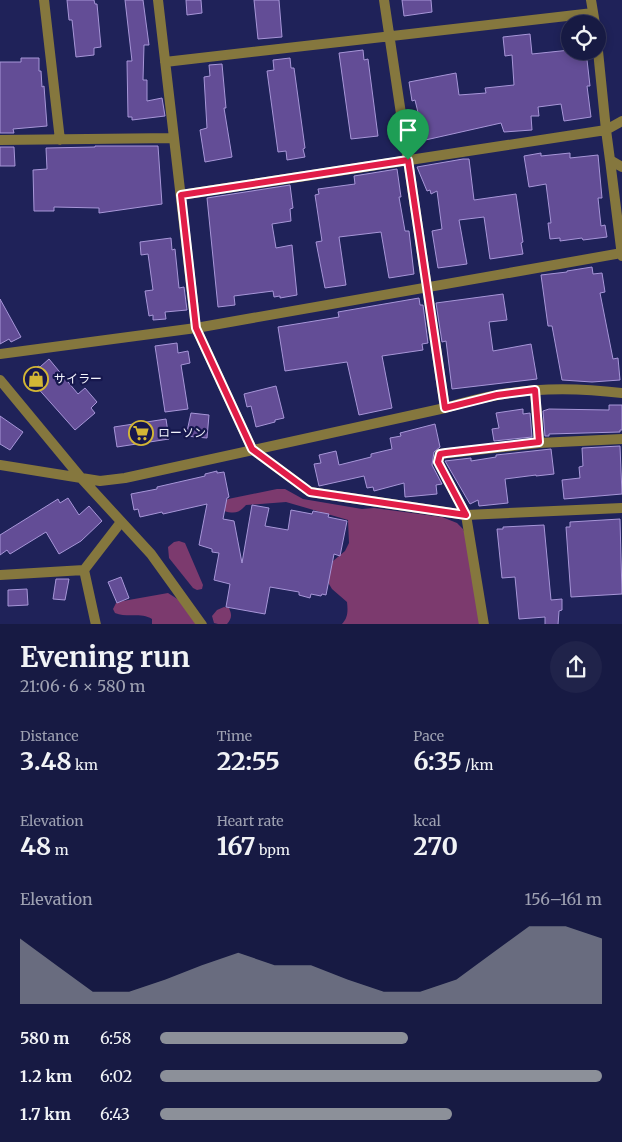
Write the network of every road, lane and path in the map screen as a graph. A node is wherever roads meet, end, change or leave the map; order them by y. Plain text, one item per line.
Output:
1 (44, 0) edge
2 (158, 0) edge
3 (384, 0) edge
4 (592, 0) edge
5 (594, 15) edge
6 (561, 21) edge
7 (389, 36) junction
8 (599, 60) edge
9 (165, 62) junction
10 (622, 121) edge
11 (606, 130) junction
12 (174, 138) junction
13 (0, 140) edge
14 (60, 140) junction
15 (408, 160) junction
16 (610, 160) junction
17 (622, 167) edge
18 (181, 195) junction
19 (622, 254) edge
20 (427, 287) junction
21 (196, 328) junction
22 (0, 354) edge
23 (0, 380) edge
24 (535, 390) junction
25 (622, 393) edge
26 (445, 408) junction
27 (622, 439) edge
28 (539, 442) junction
29 (252, 449) junction
30 (2, 469) edge
31 (82, 479) junction
32 (622, 508) edge
33 (466, 515) junction
34 (121, 522) junction
35 (84, 570) junction
36 (0, 575) edge
37 (96, 624) edge
38 (202, 624) edge
39 (484, 624) edge

1 - 14 street
2 - 9 street
3 - 7 street
4 - 5 street
6 - 7 street
7 - 9 street
7 - 15 street
8 - 11 street
9 - 12 street
10 - 11 street
11 - 15 street
11 - 16 street
12 - 14 street
12 - 18 street
13 - 14 street
15 - 18 street
15 - 20 street
16 - 17 street
16 - 19 street
18 - 21 street
19 - 20 street
20 - 21 street
20 - 26 street
21 - 22 street
21 - 29 street
23 - 31 street
24 - 25 street
24 - 26 street
24 - 28 street
26 - 29 street
27 - 28 street
28 - 33 street
29 - 31 street
29 - 33 street
30 - 31 street
31 - 34 street
32 - 33 street
33 - 39 street
34 - 35 street
34 - 38 street
35 - 36 street
35 - 37 street

